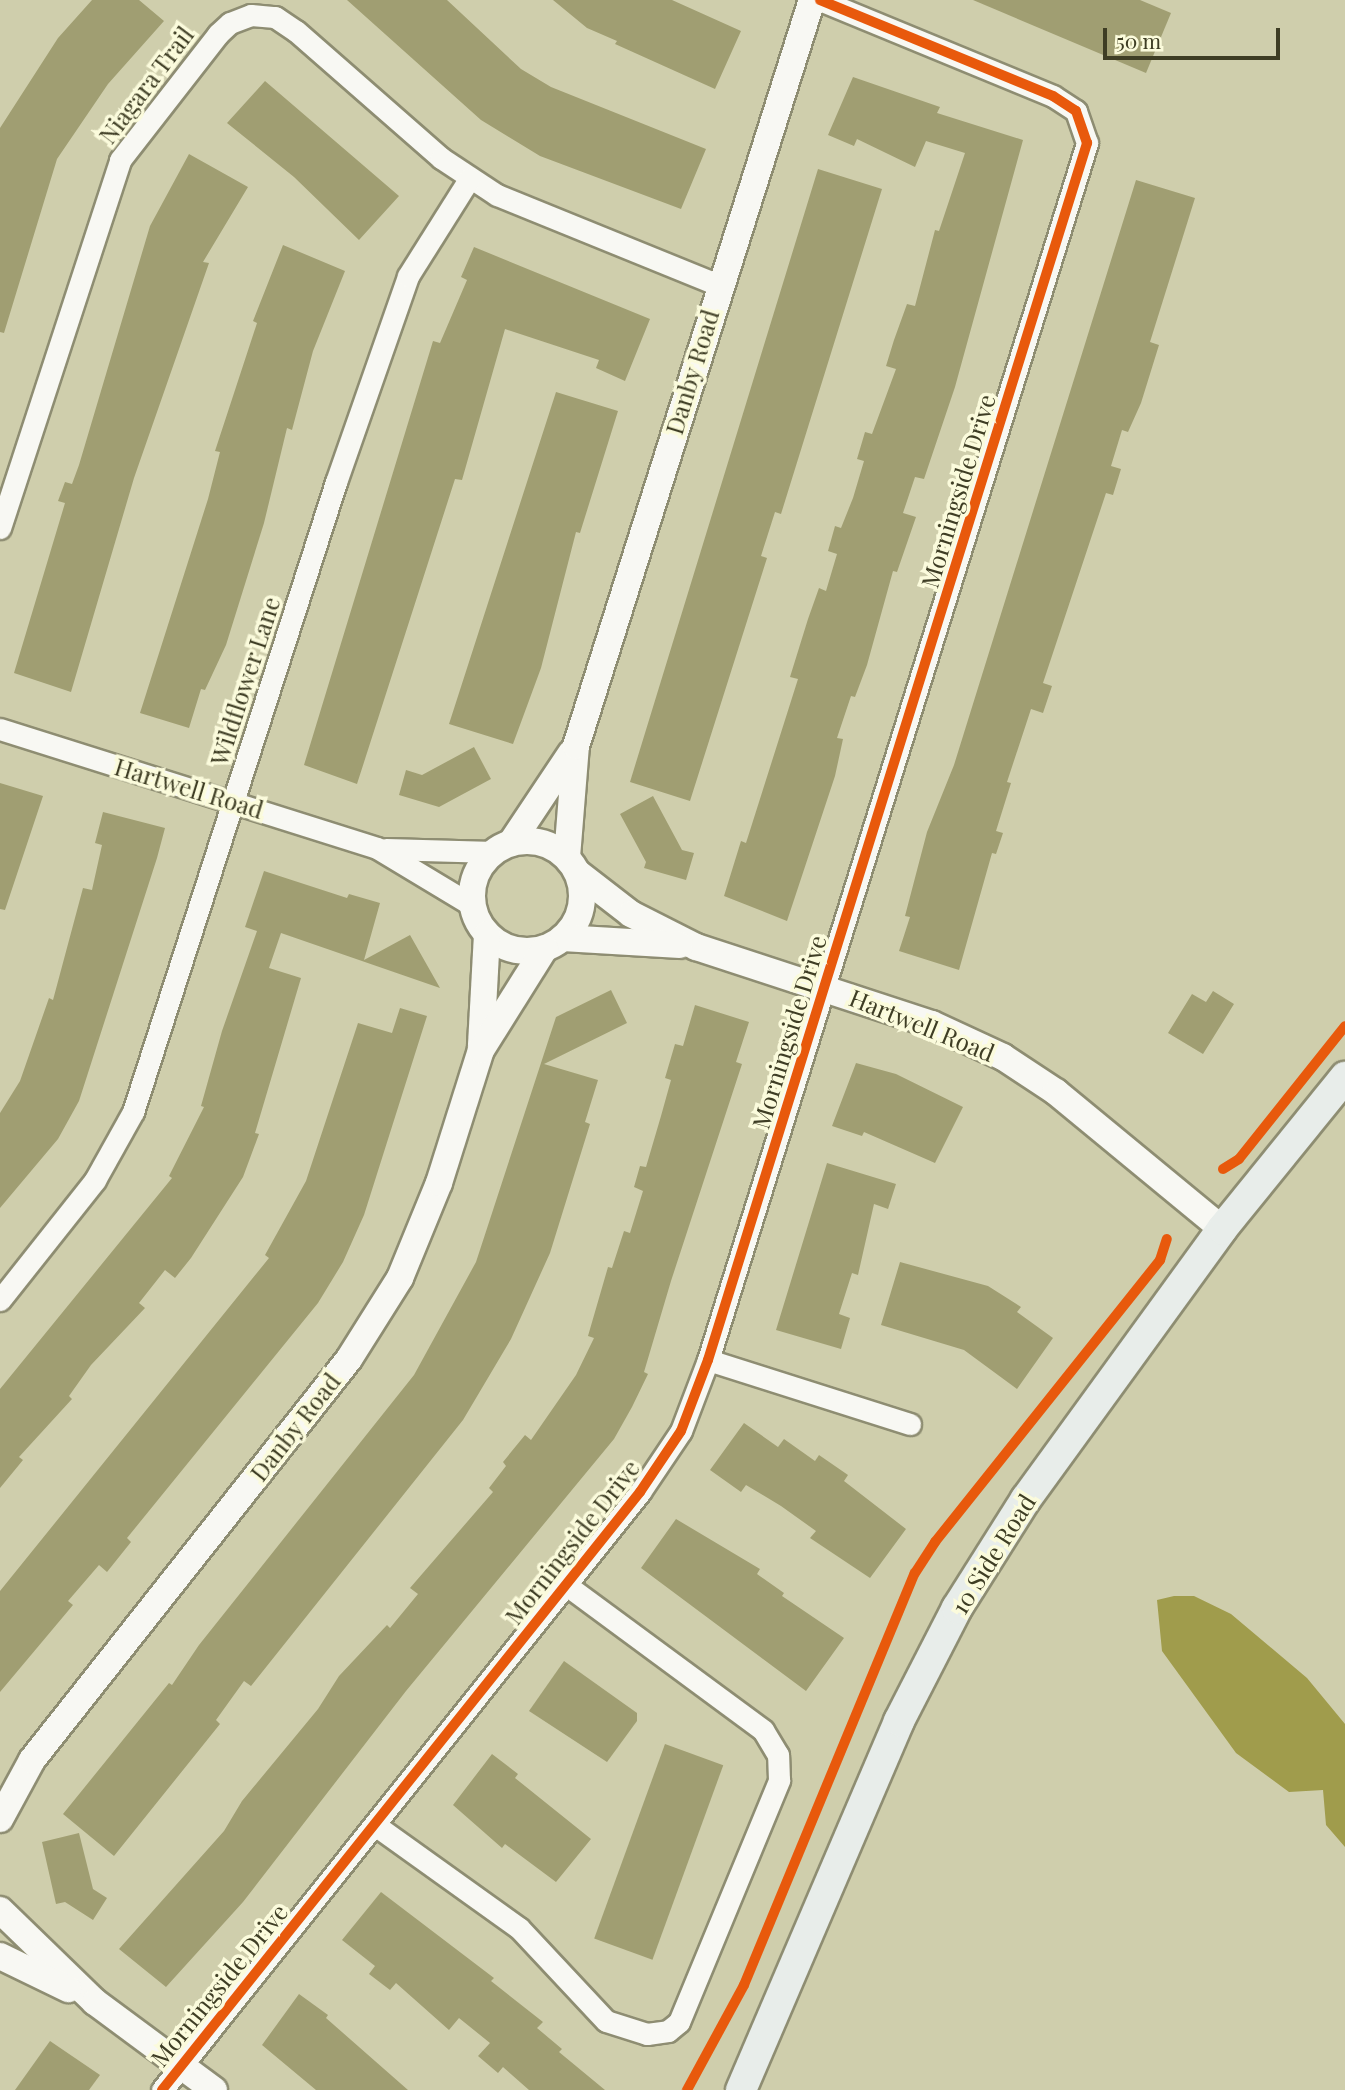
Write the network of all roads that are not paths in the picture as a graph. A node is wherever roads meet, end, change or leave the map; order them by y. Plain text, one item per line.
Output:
1 (811, 0) edge
2 (820, 0) edge
3 (468, 179) junction
4 (719, 285) junction
5 (0, 455) edge
6 (21, 462) junction
7 (0, 528) edge
8 (0, 729) edge
9 (576, 746) junction
10 (233, 802) junction
11 (377, 848) junction
12 (503, 848) junction
13 (572, 865) junction
14 (473, 906) junction
15 (487, 934) junction
16 (554, 943) junction
17 (696, 947) junction
18 (825, 988) junction
19 (481, 1050) junction
20 (1345, 1077) edge
21 (1222, 1229) junction
22 (0, 1300) edge
23 (708, 1360) junction
24 (910, 1424) dead end
25 (566, 1585) junction
26 (32, 1760) junction
27 (0, 1784) edge
28 (0, 1819) edge
29 (375, 1825) junction
30 (0, 1910) edge
31 (0, 1955) edge
32 (95, 2002) junction
33 (182, 2065) junction
34 (162, 2090) edge
35 (214, 2090) edge
36 (741, 2090) edge

1 - 4 street, Danby Road
2 - 18 street, Morningside Drive
3 - 4 street, Niagara Trail
3 - 6 street, Niagara Trail
3 - 10 street, Wildflower Lane
4 - 9 street, Danby Road
5 - 6 street
6 - 7 street, Niagara Trail
8 - 10 street, Hartwell Road
9 - 12 street, Danby Road
9 - 13 street, Danby Road
10 - 11 street, Hartwell Road
10 - 22 street, Wildflower Lane
11 - 12 street, Hartwell Road
11 - 14 street, Hartwell Road
12 - 13 street
12 - 14 street
13 - 16 street
13 - 17 street, Hartwell Road
14 - 15 street
15 - 16 street
15 - 19 street, Danby Road
16 - 17 street, Hartwell Road
16 - 19 street, Danby Road
17 - 18 street, Hartwell Road
18 - 21 street, Hartwell Road
18 - 23 street, Morningside Drive
19 - 26 street, Danby Road
20 - 21 main road, 10 Side Road
21 - 36 main road, 10 Side Road
23 - 24 street
23 - 25 street, Morningside Drive
25 - 29 street, Morningside Drive
25 - 29 street
26 - 27 street, Danby Road
26 - 28 street, Danby Road
29 - 33 street, Morningside Drive
30 - 32 street
31 - 32 street
32 - 33 street
33 - 34 street, Morningside Drive
33 - 35 street

